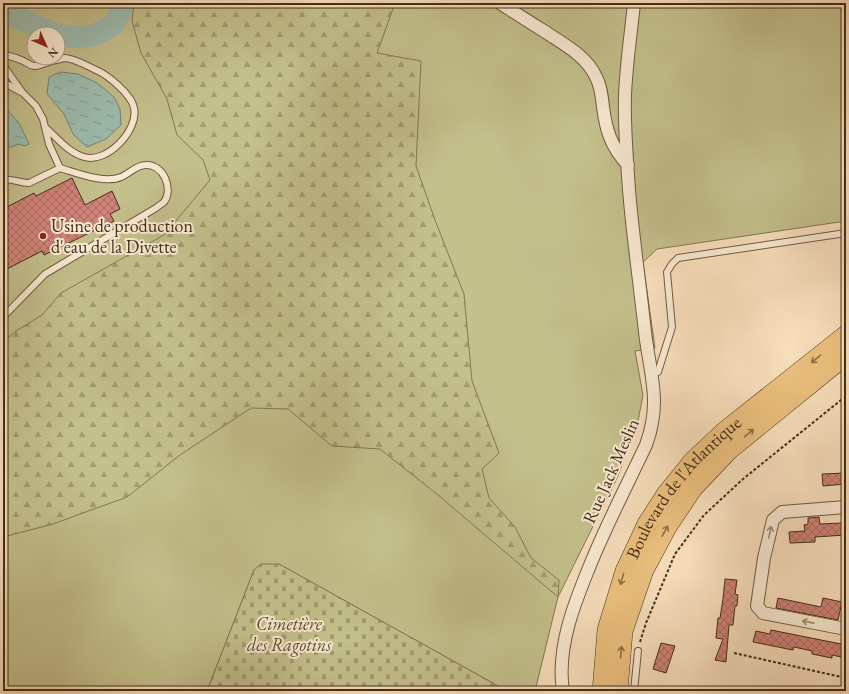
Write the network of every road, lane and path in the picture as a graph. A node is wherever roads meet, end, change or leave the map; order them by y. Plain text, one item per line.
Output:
1 (500, 3) edge
2 (634, 3) edge
3 (3, 55) edge
4 (3, 65) edge
5 (3, 82) edge
6 (23, 93) junction
7 (45, 127) junction
8 (628, 165) junction
9 (60, 168) junction
10 (3, 180) edge
11 (846, 233) edge
12 (3, 317) edge
13 (846, 335) edge
14 (846, 355) edge
15 (652, 373) junction
16 (846, 396) edge
17 (846, 507) edge
18 (846, 630) edge
19 (638, 651) joint
20 (734, 654) dead end
21 (846, 678) edge
22 (563, 691) edge
23 (602, 691) edge
24 (618, 691) edge
25 (634, 691) edge

1 - 8 street
2 - 8 street, Rue Jack Meslin
3 - 7 lane
4 - 6 lane
5 - 6 lane
6 - 7 lane
7 - 9 lane
8 - 15 street, Rue Jack Meslin
9 - 10 lane
9 - 12 lane
11 - 15 lane
13 -> 23 main road, Boulevard de l'Atlantique
24 -> 14 main road, Boulevard de l'Atlantique
15 - 22 street, Rue Jack Meslin
16 - 19 path
18 -> 17 street
19 - 25 lane
20 - 21 path

